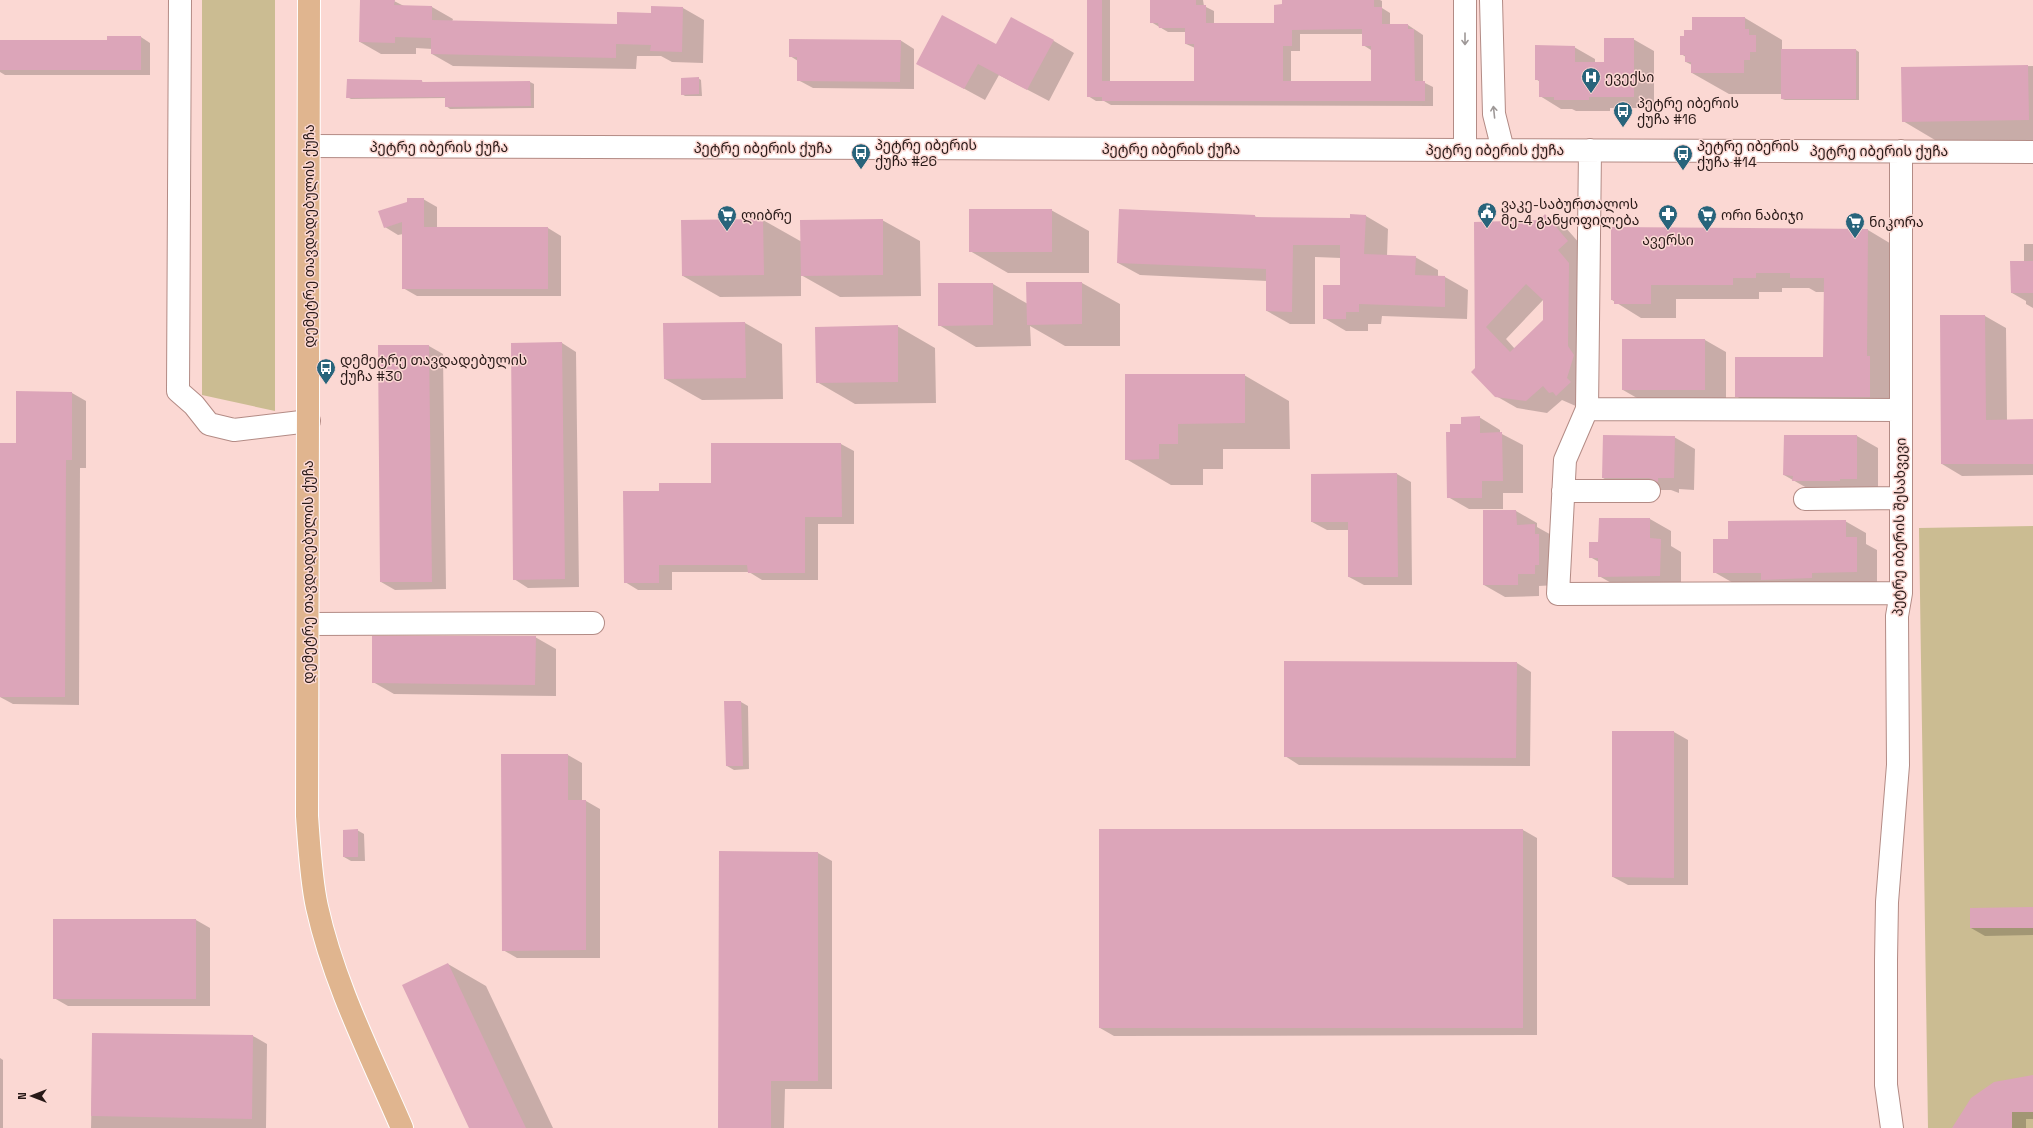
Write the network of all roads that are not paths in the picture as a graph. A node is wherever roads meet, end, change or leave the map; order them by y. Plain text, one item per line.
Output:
1 (180, 0) edge
2 (309, 0) edge
3 (1465, 0) edge
4 (1492, 0) edge
5 (309, 146) junction
6 (1465, 150) junction
7 (1503, 150) junction
8 (1590, 150) junction
9 (1901, 151) junction
10 (2033, 152) edge
11 (1587, 409) junction
12 (1901, 410) junction
13 (309, 421) junction
14 (1563, 491) junction
15 (1649, 491) dead end
16 (1901, 498) junction
17 (1805, 499) dead end
18 (1901, 593) junction
19 (593, 623) dead end
20 (308, 624) junction
21 (402, 1128) edge
22 (1892, 1128) edge

1 - 13 street
2 - 5 main road, დემეტრე თავდადებულის ქუჩა
3 -> 6 street
7 -> 4 street
5 - 6 street, პეტრე იბერის ქუჩა
5 - 13 main road, დემეტრე თავდადებულის ქუჩა
6 - 7 street, პეტრე იბერის ქუჩა
7 - 8 street, პეტრე იბერის ქუჩა
8 - 9 street, პეტრე იბერის ქუჩა
8 - 11 street
9 - 10 street, პეტრე იბერის ქუჩა
9 - 12 street, პეტრე იბერის შესახვევი
11 - 12 street
11 - 14 street
12 - 16 street, პეტრე იბერის შესახვევი
13 - 20 main road, დემეტრე თავდადებულის ქუჩა
14 - 15 street
14 - 18 street
16 - 17 street
16 - 18 street, პეტრე იბერის შესახვევი
18 - 22 street, პეტრე იბერის შესახვევი
19 - 20 street
20 - 21 main road, დემეტრე თავდადებულის ქუჩა

